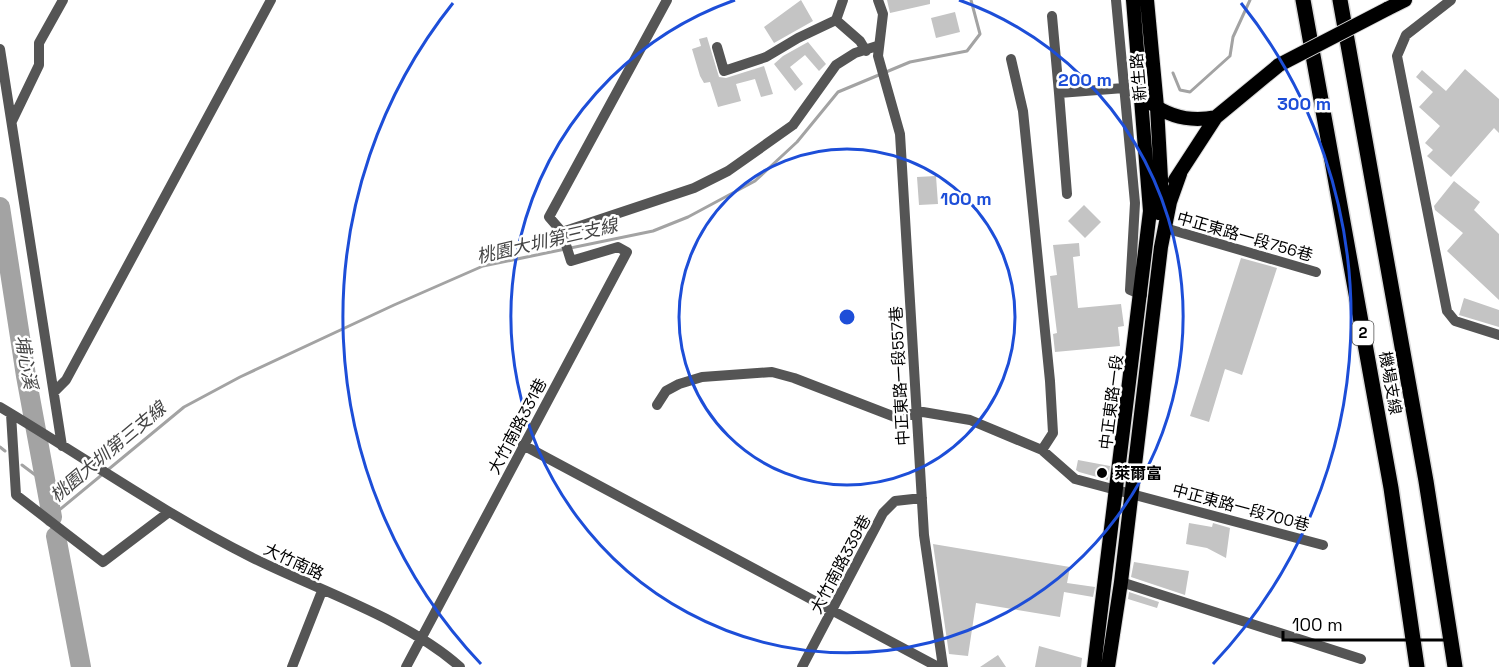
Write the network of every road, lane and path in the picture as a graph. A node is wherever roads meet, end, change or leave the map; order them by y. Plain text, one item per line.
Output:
1 (63, 0) edge
2 (667, 0) edge
3 (843, 0) edge
4 (878, 0) edge
5 (1116, 0) edge
6 (1133, 0) edge
7 (1147, 0) edge
8 (1303, 0) edge
9 (1340, 0) edge
10 (1405, 0) edge
11 (1451, 0) edge
12 (268, 1) edge
13 (1052, 16) dead end
14 (836, 20) junction
15 (717, 47) dead end
16 (0, 49) edge
17 (866, 51) junction
18 (878, 51) junction
19 (1011, 59) dead end
20 (1124, 88) junction
21 (1059, 93) junction
22 (1142, 96) junction
23 (1157, 107) junction
24 (1216, 117) junction
25 (12, 121) junction
26 (1180, 174) junction
27 (1067, 194) dead end
28 (1162, 197) junction
29 (1150, 211) junction
30 (1165, 228) junction
31 (562, 232) junction
32 (1316, 272) dead end
33 (1148, 296) junction
34 (1499, 335) edge
35 (54, 392) junction
36 (657, 405) dead end
37 (0, 407) edge
38 (917, 414) junction
39 (15, 417) junction
40 (59, 444) junction
41 (523, 445) junction
42 (1042, 450) junction
43 (1117, 490) junction
44 (1131, 493) junction
45 (922, 498) junction
46 (169, 512) junction
47 (1323, 545) dead end
48 (1121, 582) junction
49 (322, 591) junction
50 (833, 610) junction
51 (421, 638) junction
52 (1361, 659) dead end
53 (292, 667) edge
54 (406, 667) edge
55 (460, 667) edge
56 (802, 667) edge
57 (938, 667) edge
58 (943, 667) edge
59 (1094, 667) edge
60 (1108, 667) edge
61 (1417, 667) edge
62 (1455, 667) edge

1 - 25 street
2 - 31 street
3 - 14 street
4 - 18 street
5 - 20 street
6 - 22 main road, 新生路
7 - 23 main road, 新生路
8 - 61 highway, 機場支線 / 2
9 - 62 highway, 機場支線 / 2
10 - 24 main road, 中正東路一段, bridge
11 - 34 street
12 - 35 street
13 - 21 street
14 - 15 street
14 - 17 street
16 - 25 street
17 - 18 street
17 - 31 street
18 - 38 street, 中正東路一段557巷
19 - 42 street
20 - 21 street
20 - 33 street
21 - 27 street
22 - 23 main road, 新生路
22 - 29 main road, 中正東路一段
23 - 24 main road
23 - 28 main road, 中正東路一段
24 - 26 main road, 中正東路一段
25 - 35 street
26 - 28 main road, 中正東路一段
26 - 30 main road, 中正東路一段
28 - 29 main road, 中正東路一段
28 - 33 main road, 中正東路一段
29 - 33 main road, 中正東路一段
30 - 32 street, 中正東路一段756巷
30 - 33 main road, 中正東路一段
31 - 41 street, 大竹南路331巷
33 - 43 main road, 中正東路一段
33 - 44 main road, 中正東路一段
35 - 40 street
36 - 38 street, 中正東路一段700巷
37 - 39 street
38 - 42 street, 中正東路一段700巷
38 - 45 street, 中正東路一段557巷
39 - 40 street
39 - 46 street
40 - 46 street, 大竹南路
41 - 50 street
41 - 51 street, 大竹南路331巷
42 - 43 street, 中正東路一段700巷
43 - 44 street, 中正東路一段700巷
43 - 59 main road, 中正東路一段
44 - 47 street, 中正東路一段700巷
44 - 48 main road, 中正東路一段
45 - 50 street, 大竹南路339巷
45 - 58 street, 中正東路一段557巷
46 - 49 street, 大竹南路
48 - 52 street
48 - 60 main road, 中正東路一段
49 - 51 street, 大竹南路
49 - 53 street
50 - 56 street, 大竹南路339巷
50 - 57 street
51 - 54 street, 大竹南路331巷
51 - 55 street, 大竹南路

